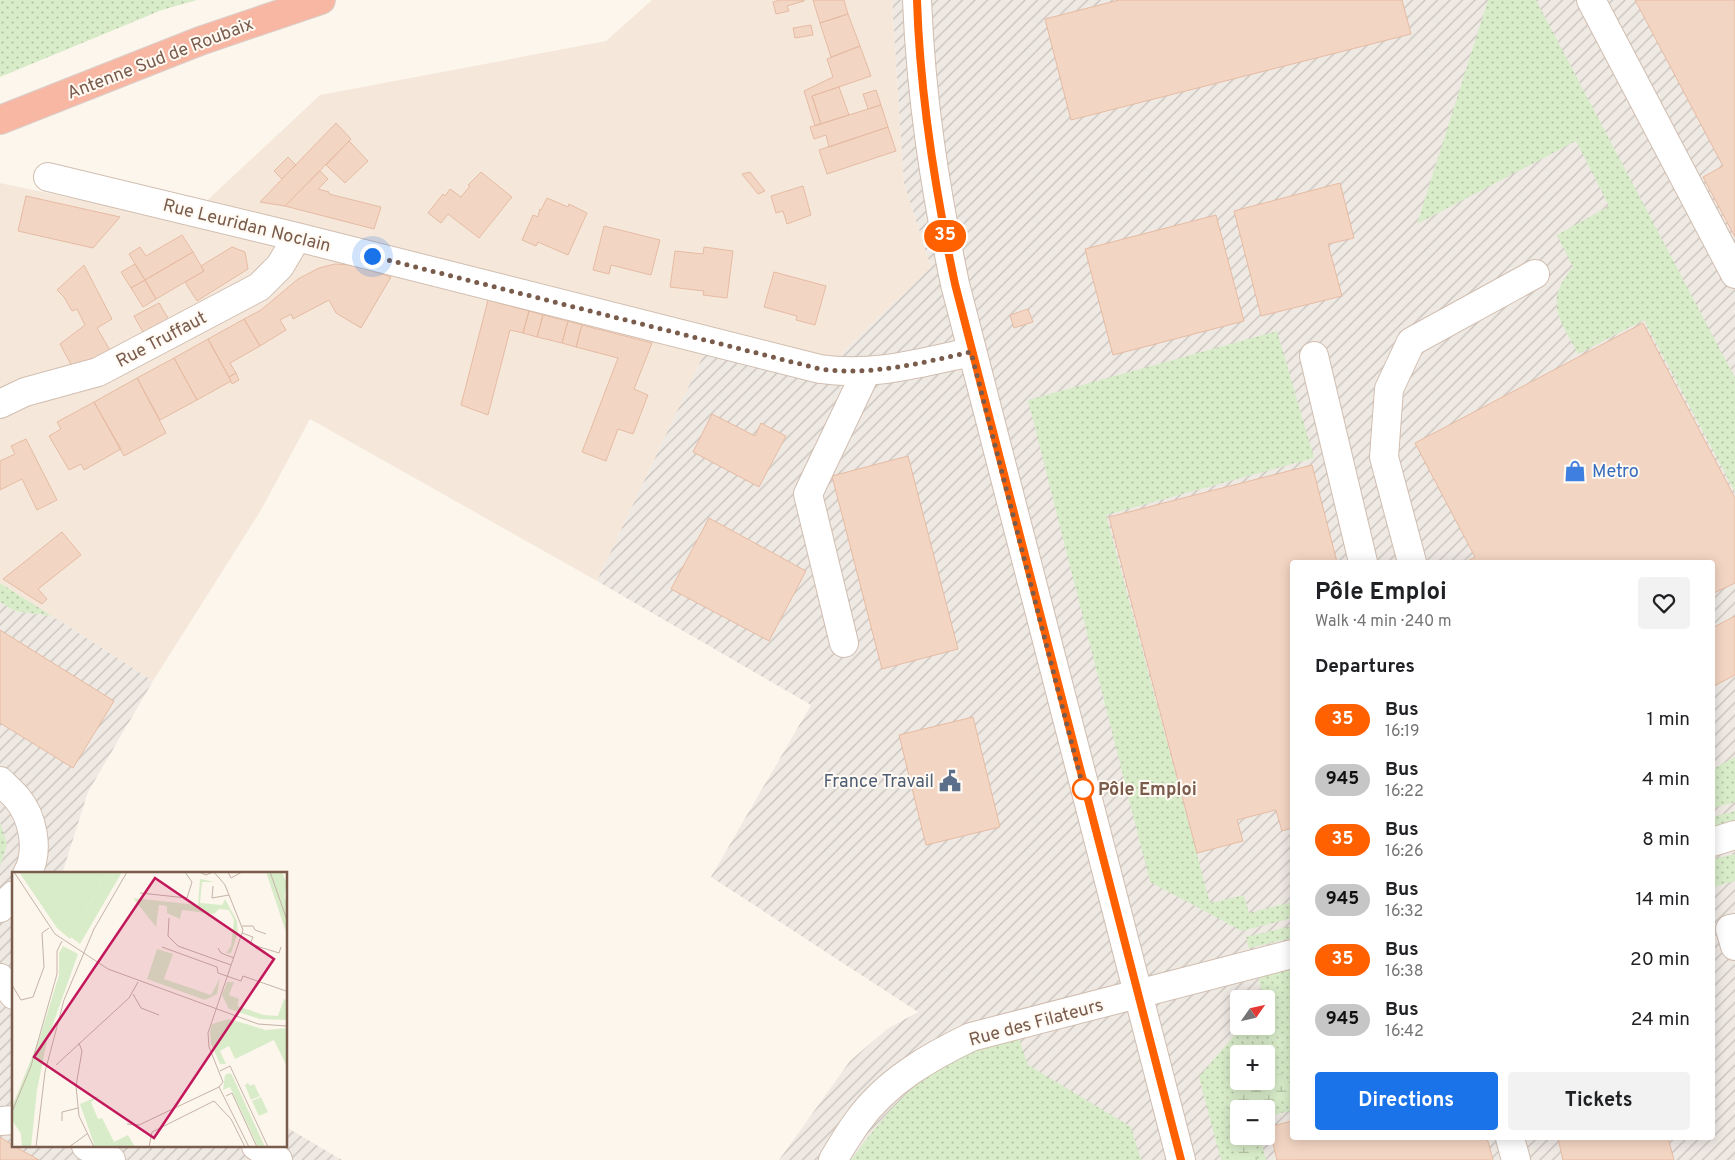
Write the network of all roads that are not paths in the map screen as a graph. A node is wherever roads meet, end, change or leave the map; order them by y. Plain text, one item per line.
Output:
1 (321, 0) edge
2 (917, 0) edge
3 (1591, 0) edge
4 (0, 120) edge
5 (48, 177) dead end
6 (297, 237) junction
7 (1535, 274) dead end
8 (1735, 274) edge
9 (971, 352) junction
10 (1314, 356) dead end
11 (866, 372) junction
12 (0, 404) edge
13 (1364, 560) edge
14 (1411, 560) edge
15 (844, 643) dead end
16 (0, 781) edge
17 (1735, 835) edge
18 (1715, 841) edge
19 (28, 872) edge
20 (12, 898) edge
21 (0, 908) edge
22 (1735, 928) edge
23 (1735, 946) edge
24 (1290, 955) edge
25 (0, 978) edge
26 (12, 993) edge
27 (1138, 994) junction
28 (1511, 1140) edge
29 (89, 1148) edge
30 (259, 1148) edge
31 (110, 1160) edge
32 (278, 1160) edge
33 (833, 1160) edge
34 (1180, 1160) edge
35 (1516, 1160) edge

1 - 4 highway, Antenne Sud de Roubaix
2 - 9 street
3 - 8 street
5 - 6 street, Rue Leuridan Noclain
6 - 11 street, Rue Leuridan Noclain
6 - 12 street, Rue Truffaut
7 - 14 street
9 - 11 street, Rue Leuridan Noclain
9 - 27 street
10 - 13 street
11 - 15 street
16 - 19 street
17 - 18 street
20 - 21 street
22 - 23 street
24 - 27 street, Rue des Filateurs
25 - 26 street
27 - 33 street, Rue des Filateurs
27 - 34 street
28 - 35 street
29 - 31 street
30 - 32 street

